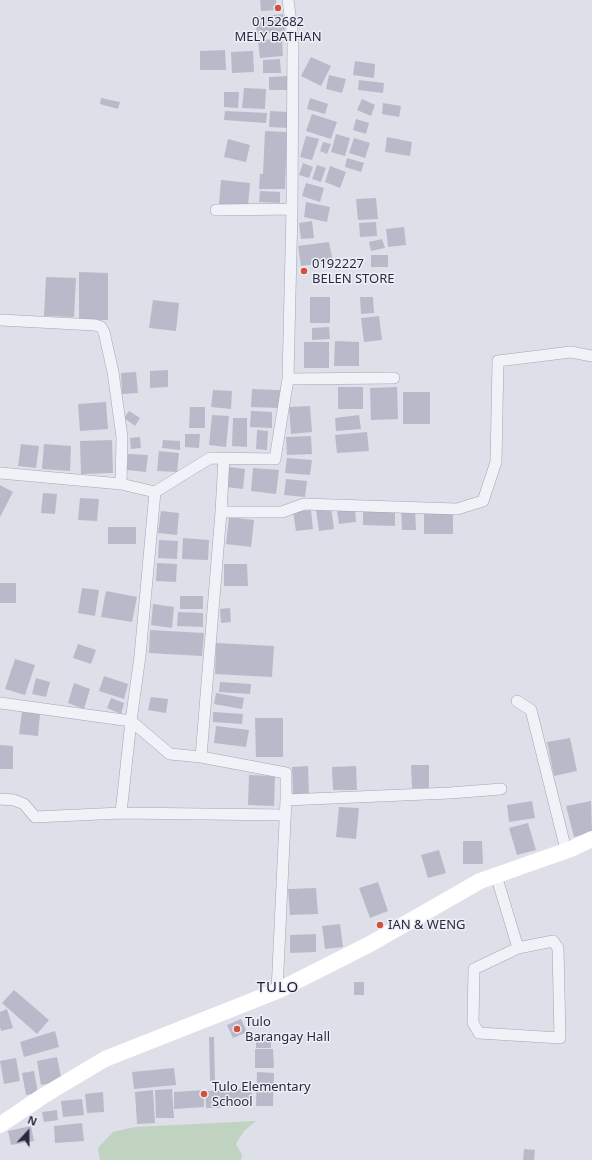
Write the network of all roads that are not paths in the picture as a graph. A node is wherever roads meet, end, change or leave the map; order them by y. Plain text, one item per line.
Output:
1 (288, 0) edge
2 (292, 209) junction
3 (216, 210) dead end
4 (0, 320) edge
5 (592, 356) edge
6 (394, 378) dead end
7 (288, 379) junction
8 (224, 458) junction
9 (0, 473) edge
10 (121, 484) junction
11 (155, 492) junction
12 (220, 512) junction
13 (517, 701) dead end
14 (0, 703) edge
15 (131, 721) junction
16 (201, 758) junction
17 (501, 789) dead end
18 (0, 799) edge
19 (286, 800) junction
20 (122, 813) junction
21 (285, 815) junction
22 (592, 839) edge
23 (566, 850) junction
24 (496, 875) junction
25 (518, 948) junction
26 (277, 991) junction
27 (7, 1114) edge
28 (0, 1125) edge

1 - 2 street
2 - 3 street
2 - 7 street
4 - 10 street
5 - 12 street
6 - 7 street
7 - 8 street
8 - 11 street
8 - 12 street
9 - 10 street
10 - 11 street
11 - 15 street
12 - 16 street
13 - 23 street
14 - 15 street
15 - 16 street
15 - 20 street
16 - 19 street
17 - 19 street
18 - 20 street
19 - 21 street
20 - 21 street
21 - 26 street
22 - 23 street
23 - 24 street
24 - 25 street
24 - 26 street
25 - 25 street
26 - 27 street
27 - 28 street

